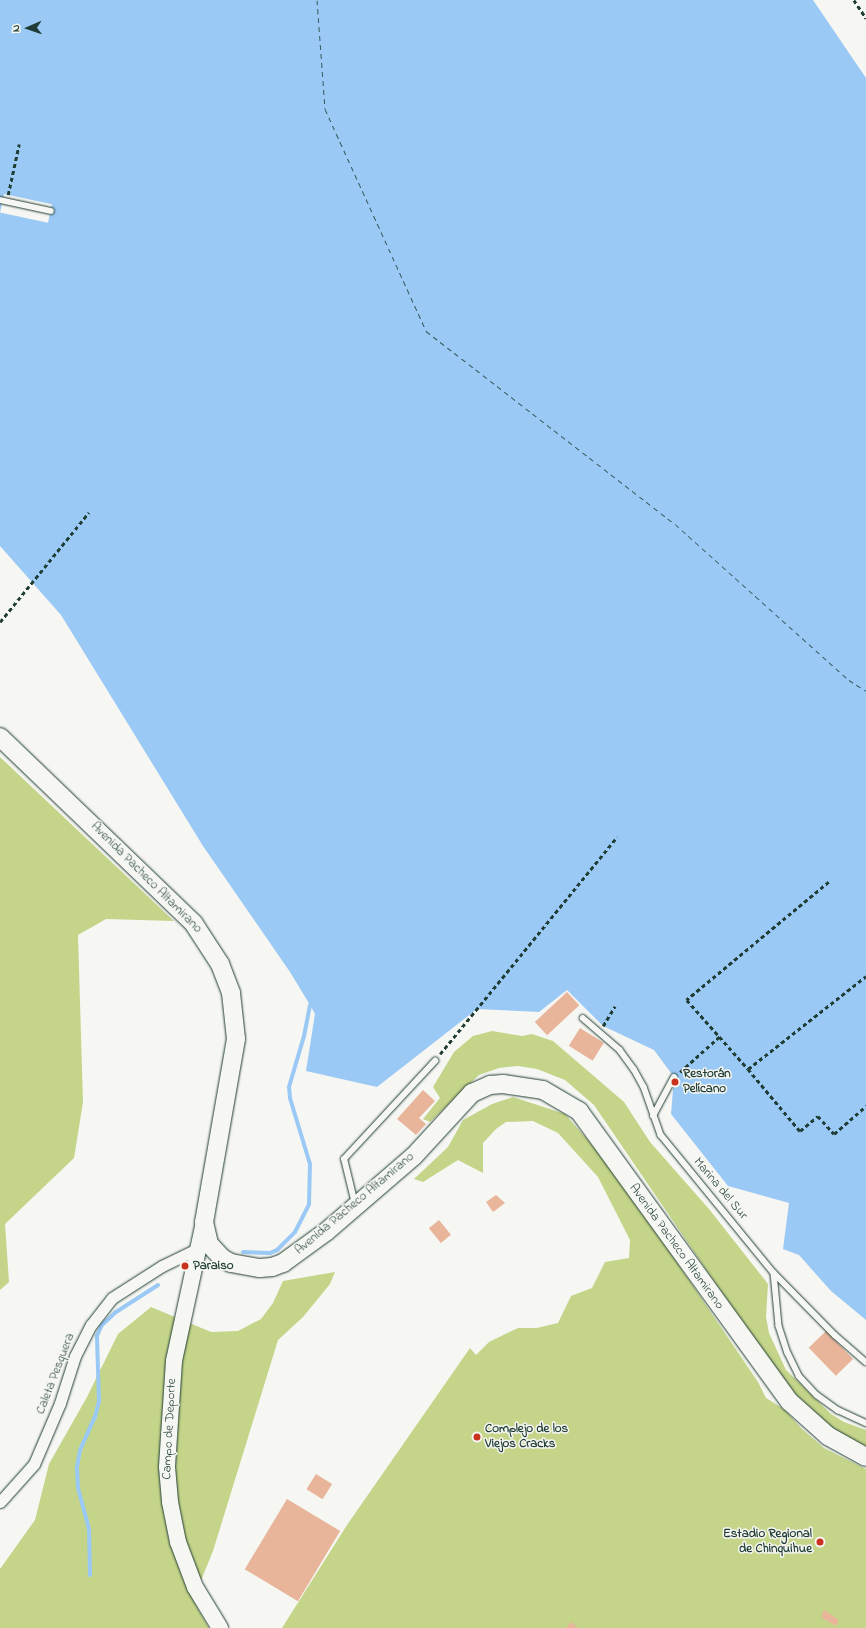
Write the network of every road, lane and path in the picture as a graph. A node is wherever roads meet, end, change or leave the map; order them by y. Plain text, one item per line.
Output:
1 (854, 0) edge
2 (866, 18) edge
3 (19, 144) dead end
4 (0, 200) edge
5 (6, 202) junction
6 (51, 211) dead end
7 (89, 512) dead end
8 (0, 622) edge
9 (0, 737) edge
10 (617, 837) dead end
11 (829, 882) dead end
12 (866, 976) edge
13 (615, 1006) dead end
14 (583, 1018) dead end
15 (602, 1026) dead end
16 (720, 1036) junction
17 (435, 1061) joint
18 (748, 1069) junction
19 (674, 1077) joint
20 (866, 1106) edge
21 (653, 1116) junction
22 (356, 1206) junction
23 (204, 1222) junction
24 (197, 1250) junction
25 (774, 1272) junction
26 (866, 1362) edge
27 (866, 1423) edge
28 (866, 1457) edge
29 (0, 1502) edge
30 (220, 1628) edge

1 - 2 path
3 - 5 path
4 - 5 lane
5 - 6 lane
7 - 8 path
9 - 23 main road, Avenida Pacheco Altamirano
10 - 17 path
11 - 16 path
12 - 18 path
13 - 15 path
14 - 21 lane, Marina del Sur
16 - 18 path
16 - 19 path
17 - 22 lane
18 - 20 path
19 - 21 lane
21 - 25 lane, Marina del Sur
22 - 23 main road, Avenida Pacheco Altamirano
22 - 28 main road, Avenida Pacheco Altamirano
23 - 24 main road, Campo de Deporte
24 - 29 street, Caleta Pesquera
24 - 30 main road, Campo de Deporte
25 - 26 lane, Marina del Sur
25 - 27 lane

